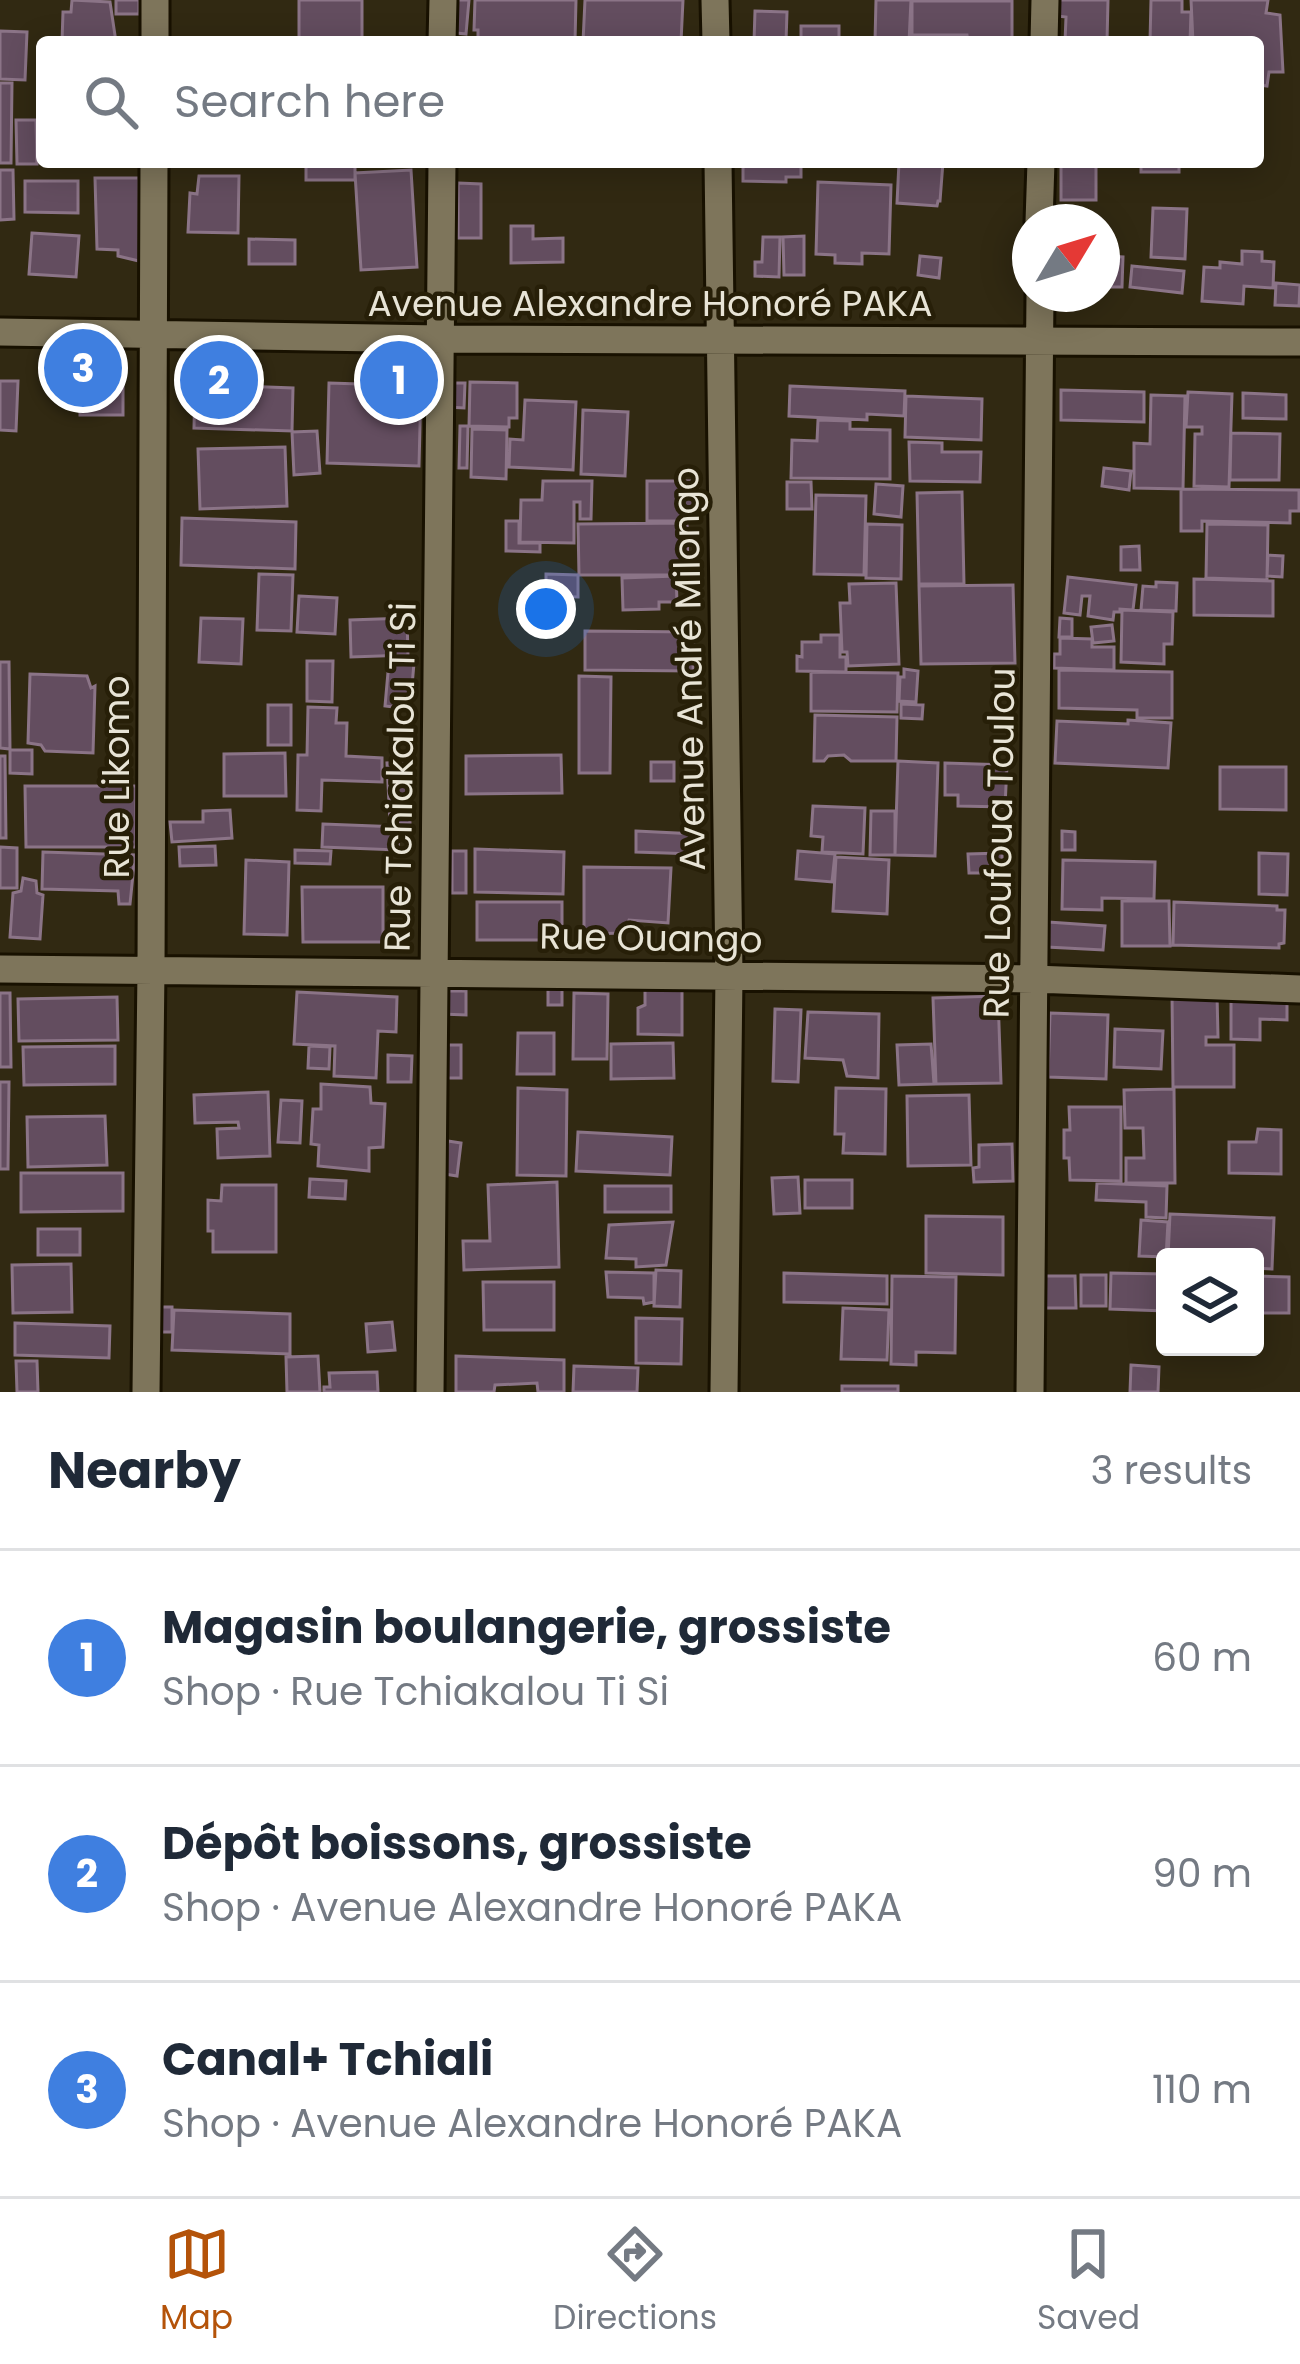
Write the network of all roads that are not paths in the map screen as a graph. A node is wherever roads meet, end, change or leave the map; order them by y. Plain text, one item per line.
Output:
1 (155, 0) edge
2 (442, 0) edge
3 (715, 0) edge
4 (1045, 0) edge
5 (155, 36) edge
6 (442, 36) edge
7 (716, 36) edge
8 (1044, 36) edge
9 (154, 168) edge
10 (442, 168) edge
11 (718, 168) edge
12 (1041, 168) edge
13 (1040, 204) edge
14 (1040, 312) edge
15 (0, 332) edge
16 (154, 334) junction
17 (720, 338) junction
18 (441, 339) junction
19 (1041, 342) junction
20 (1300, 342) edge
21 (0, 969) edge
22 (151, 970) junction
23 (434, 972) junction
24 (729, 975) junction
25 (1034, 979) junction
26 (1300, 989) edge
27 (146, 1392) edge
28 (430, 1392) edge
29 (724, 1392) edge
30 (1030, 1392) edge

1 - 5 street
2 - 6 street
3 - 7 street
4 - 8 street
9 - 16 street, Rue Likomo
10 - 18 street, Rue Tchiakalou Ti Si
11 - 17 street, Avenue André Milongo
12 - 13 street
14 - 19 street, Rue Loufoua Toulou
15 - 16 street, Avenue Alexandre Honoré PAKA
16 - 18 street, Avenue Alexandre Honoré PAKA
16 - 22 street, Rue Likomo
17 - 18 street, Avenue Alexandre Honoré PAKA
17 - 19 street, Avenue Alexandre Honoré PAKA
17 - 24 street, Avenue André Milongo
18 - 23 street, Rue Tchiakalou Ti Si
19 - 20 street, Avenue Alexandre Honoré PAKA
19 - 25 street, Rue Loufoua Toulou
21 - 22 street, Rue Ouango
22 - 23 street, Rue Ouango
22 - 27 street, Rue Likomo
23 - 24 street, Rue Ouango
23 - 28 street, Rue Tchiakalou Ti Si
24 - 25 street, Rue Ouango
24 - 29 street, Avenue André Milongo
25 - 26 street, Rue Ouango
25 - 30 street, Rue Loufoua Toulou

